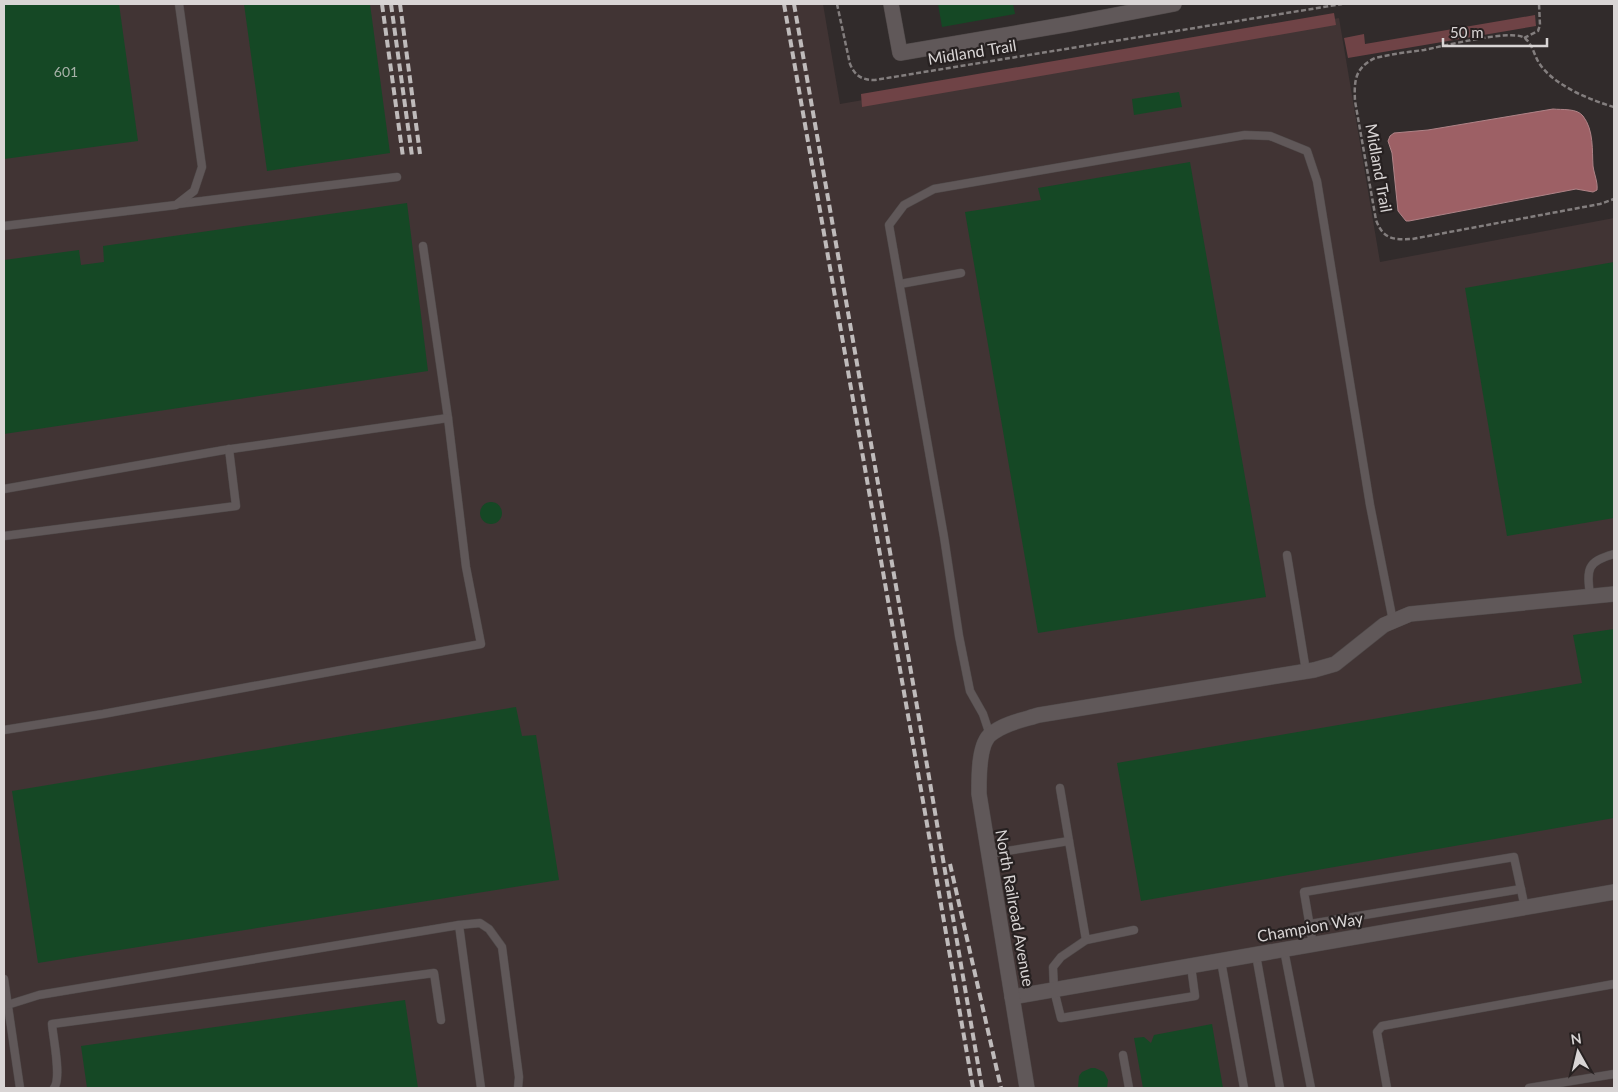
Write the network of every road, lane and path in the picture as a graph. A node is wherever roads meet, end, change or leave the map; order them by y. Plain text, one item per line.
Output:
1 (179, 4) edge
2 (837, 4) edge
3 (891, 4) edge
4 (1174, 4) edge
5 (1342, 4) edge
6 (1539, 4) edge
7 (1524, 38) junction
8 (1614, 107) edge
9 (398, 177) dead end
10 (1614, 199) edge
11 (176, 205) junction
12 (4, 226) edge
13 (423, 246) dead end
14 (961, 273) dead end
15 (900, 284) junction
16 (448, 418) junction
17 (229, 449) junction
18 (4, 489) edge
19 (4, 536) edge
20 (1614, 554) edge
21 (1287, 555) dead end
22 (1614, 594) edge
23 (1590, 596) junction
24 (1393, 621) junction
25 (1306, 671) junction
26 (4, 730) edge
27 (990, 735) junction
28 (1060, 788) dead end
29 (1069, 841) junction
30 (988, 854) junction
31 (1521, 888) junction
32 (1614, 892) edge
33 (1524, 908) junction
34 (1310, 924) junction
35 (459, 925) junction
36 (1134, 930) dead end
37 (1086, 940) junction
38 (1313, 945) junction
39 (1284, 950) junction
40 (1256, 955) junction
41 (1221, 961) junction
42 (1191, 966) junction
43 (4, 979) edge
44 (1614, 984) edge
45 (1054, 990) junction
46 (1012, 998) junction
47 (6, 1005) edge
48 (441, 1020) dead end
49 (1123, 1055) dead end
50 (1614, 1074) edge
51 (20, 1088) edge
52 (54, 1088) edge
53 (480, 1088) edge
54 (518, 1088) edge
55 (1026, 1088) edge
56 (1129, 1088) edge
57 (1244, 1088) edge
58 (1280, 1088) edge
59 (1311, 1088) edge
60 (1387, 1088) edge
61 (1529, 1088) edge

1 - 11 lane
2 - 5 path, Midland Trail
3 - 4 street
6 - 7 path
7 - 8 path
7 - 10 path, Midland Trail
9 - 11 lane
11 - 12 lane
13 - 16 lane
14 - 15 lane
15 - 24 lane
15 - 27 lane
16 - 17 lane
16 - 26 lane
17 - 18 lane
17 - 19 lane
20 - 23 lane
21 - 25 lane
22 - 23 street
23 - 24 street
24 - 25 street
25 - 27 street
27 - 30 street, North Railroad Avenue
28 - 29 lane
29 - 30 lane
29 - 37 lane
30 - 46 street, North Railroad Avenue
31 - 33 lane
31 - 34 lane
31 - 34 lane
32 - 33 street, Champion Way
33 - 38 street, Champion Way
34 - 38 lane
35 - 47 lane
35 - 53 lane
35 - 54 lane
36 - 37 lane
37 - 45 lane
38 - 39 street, Champion Way
39 - 40 street, Champion Way
39 - 59 lane
40 - 41 street, Champion Way
40 - 58 lane
41 - 42 street, Champion Way
41 - 57 lane
42 - 45 street, Champion Way
42 - 45 lane
43 - 47 lane
44 - 60 lane
45 - 46 street, Champion Way
46 - 55 street, North Railroad Avenue
47 - 51 lane
48 - 52 lane
49 - 56 lane
50 - 61 lane

